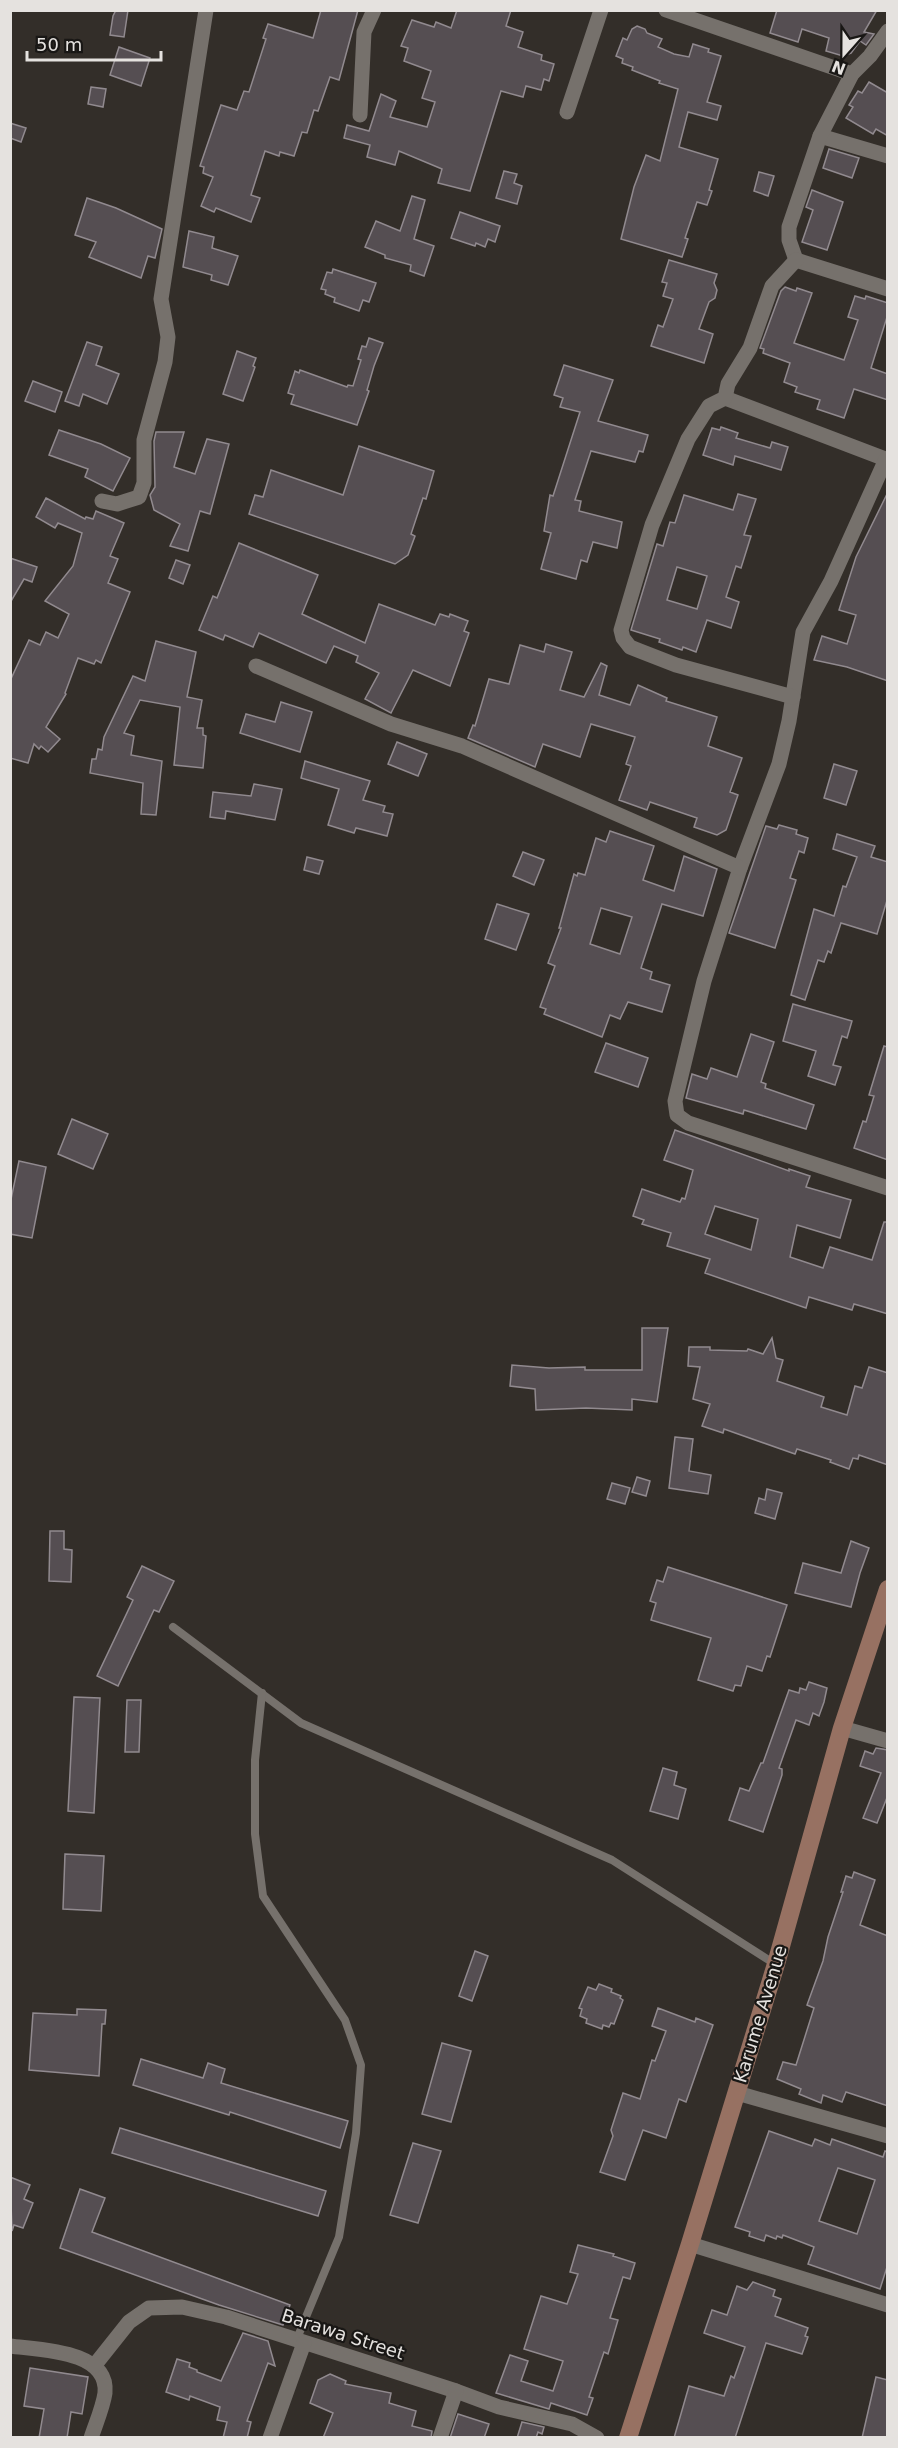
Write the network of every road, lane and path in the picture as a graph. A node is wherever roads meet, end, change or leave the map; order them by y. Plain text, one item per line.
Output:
1 (206, 10) edge
2 (374, 10) edge
3 (601, 10) edge
4 (666, 10) edge
5 (888, 31) edge
6 (852, 74) junction
7 (567, 112) dead end
8 (360, 115) dead end
9 (820, 136) junction
10 (888, 156) edge
11 (796, 260) junction
12 (888, 289) edge
13 (725, 398) junction
14 (887, 460) edge
15 (102, 501) dead end
16 (256, 666) dead end
17 (793, 697) junction
18 (740, 868) junction
19 (888, 1188) edge
20 (888, 1589) edge
21 (173, 1627) dead end
22 (262, 1694) junction
23 (842, 1728) junction
24 (888, 1741) edge
25 (776, 1964) junction
26 (737, 2093) junction
27 (888, 2136) edge
28 (690, 2244) junction
29 (888, 2305) edge
30 (300, 2342) junction
31 (10, 2346) edge
32 (94, 2366) junction
33 (456, 2391) junction
34 (91, 2438) edge
35 (270, 2438) edge
36 (440, 2438) edge
37 (597, 2438) edge
38 (627, 2438) edge

1 - 15 street
2 - 8 street
3 - 7 street
4 - 6 street
5 - 6 street
6 - 9 street
9 - 10 street
9 - 11 street
11 - 12 street
11 - 13 street
13 - 14 street
13 - 17 street
14 - 17 street
16 - 18 street
17 - 18 street
18 - 19 street
20 - 23 main road, Karume Avenue
21 - 22 lane
22 - 25 lane
22 - 30 lane
23 - 24 street
23 - 25 main road, Karume Avenue
25 - 26 main road, Karume Avenue
26 - 27 street
26 - 28 main road, Karume Avenue
28 - 29 street
28 - 38 main road, Karume Avenue
30 - 32 street, Barawa Street
30 - 33 street, Barawa Street
30 - 35 street
31 - 32 street
32 - 34 street
33 - 36 street
33 - 37 street, Barawa Street

